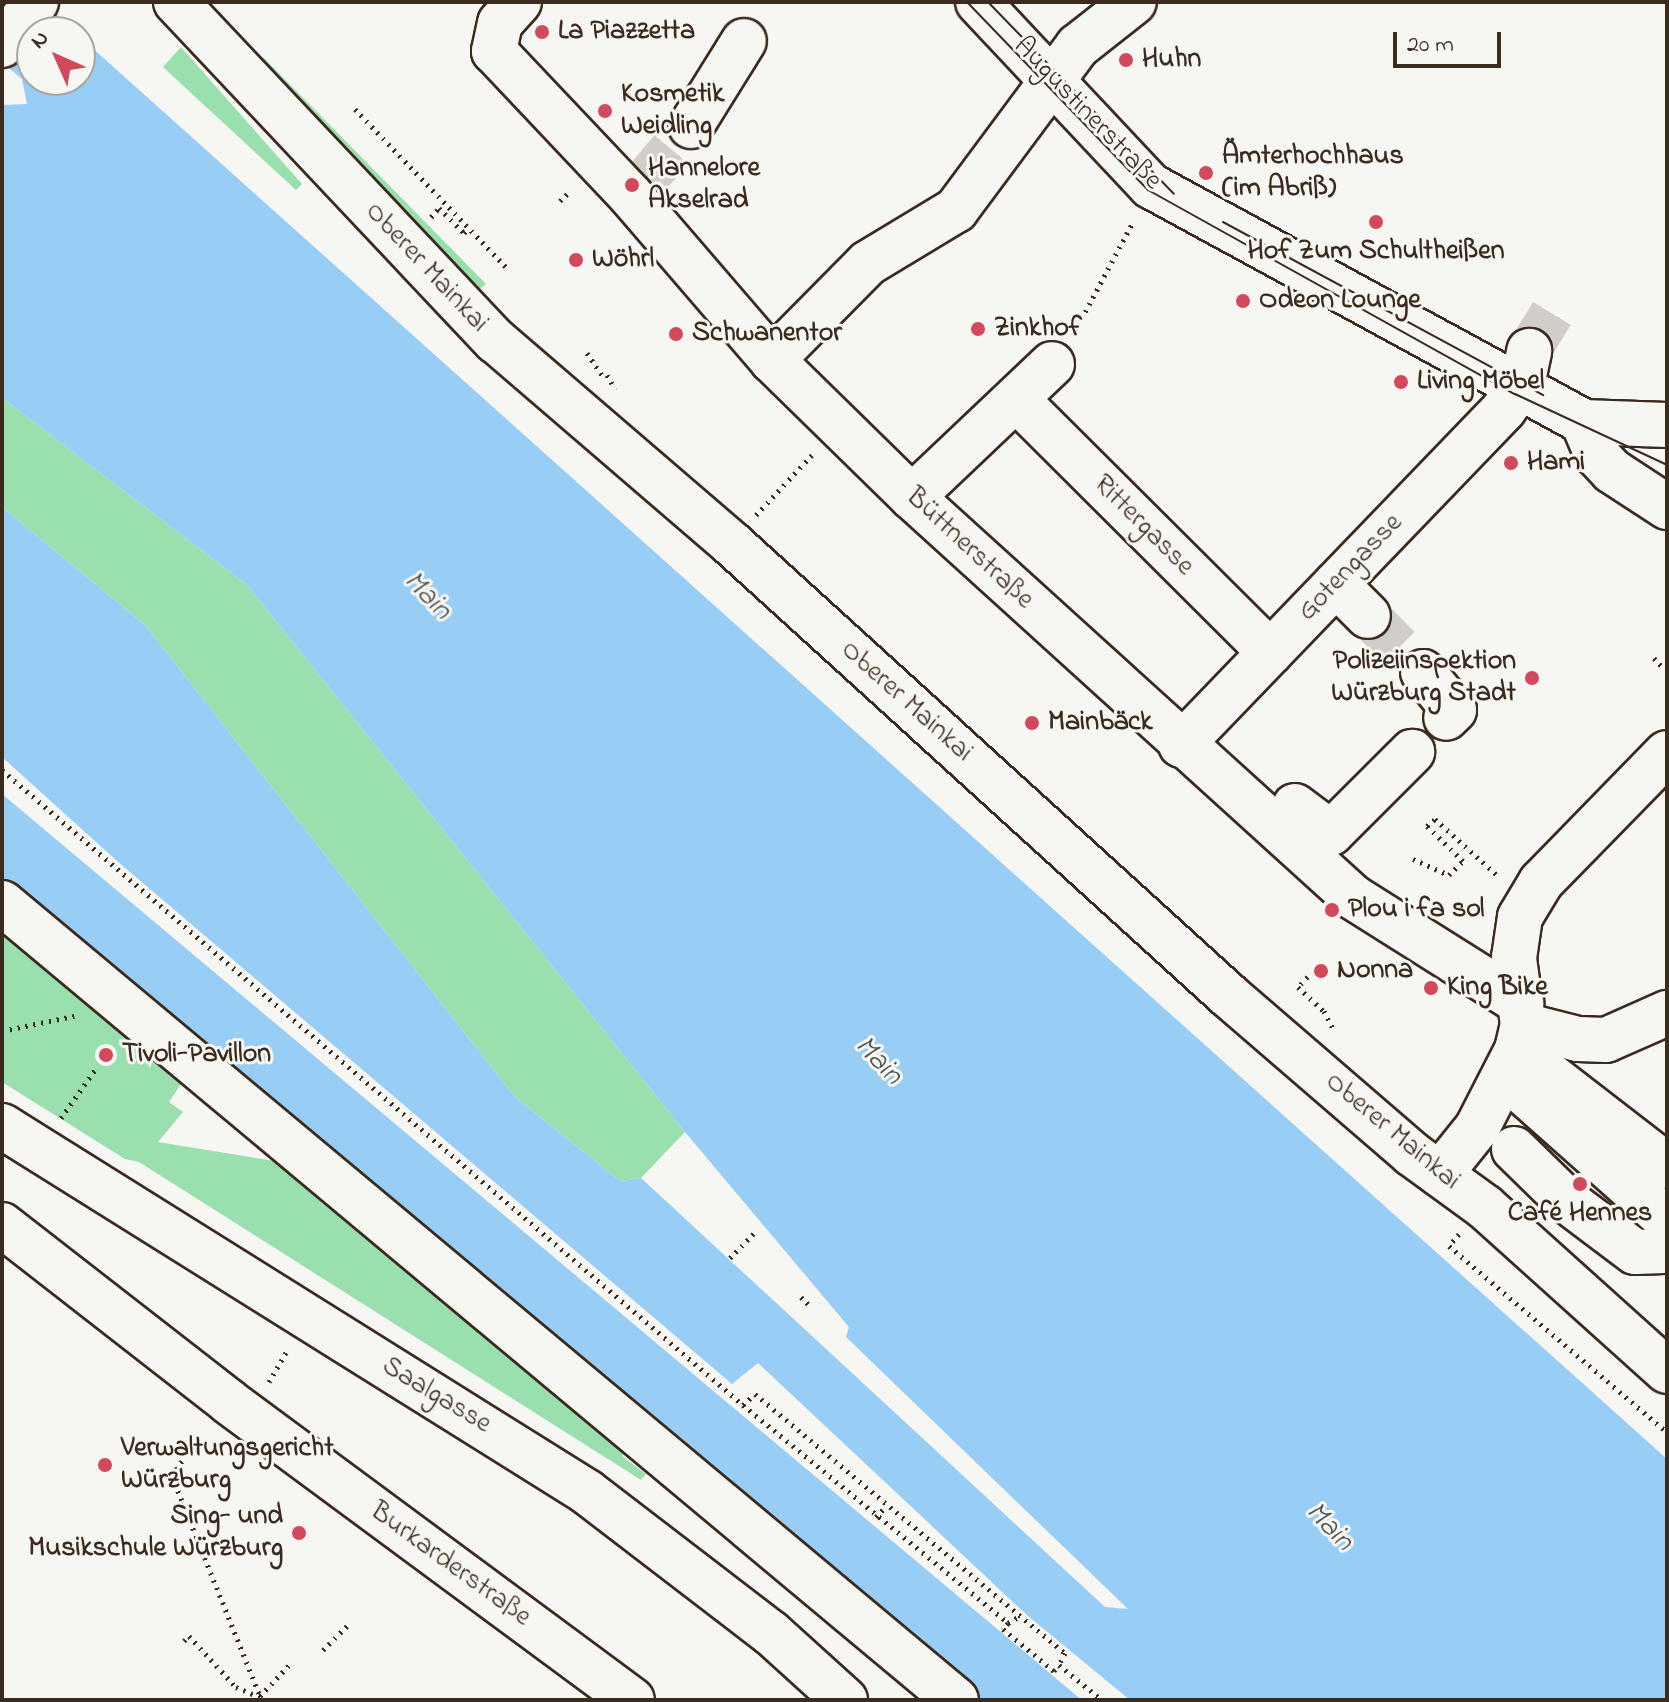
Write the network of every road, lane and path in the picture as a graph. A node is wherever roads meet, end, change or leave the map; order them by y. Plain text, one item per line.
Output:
1 (36, 2) edge
2 (176, 2) edge
3 (978, 2) edge
4 (1134, 2) edge
5 (509, 12) edge
6 (744, 41) dead end
7 (2, 45) edge
8 (1054, 81) junction
9 (355, 109) dead end
10 (691, 126) tunnel mouth
11 (1151, 186) junction
12 (439, 208) dead end
13 (469, 228) junction
14 (508, 269) dead end
15 (587, 353) dead end
16 (772, 360) junction
17 (1052, 364) joint
18 (1524, 370) junction
19 (604, 378) dead end
20 (1016, 399) junction
21 (1583, 422) junction
22 (1667, 425) edge
23 (841, 426) junction
24 (912, 497) junction
25 (1667, 507) edge
26 (751, 520) dead end
27 (1336, 584) junction
28 (1368, 616) tunnel mouth
29 (1270, 652) junction
30 (1654, 658) dead end
31 (1662, 667) dead end
32 (1423, 672) tunnel mouth
33 (1446, 718) dead end
34 (1205, 736) junction
35 (1412, 752) dead end
36 (1667, 753) edge
37 (2, 770) edge
38 (1295, 806) dead end
39 (1478, 858) dead end
40 (1413, 859) dead end
41 (2, 903) edge
42 (1313, 971) dead end
43 (79, 1015) dead end
44 (1650, 1021) edge
45 (1332, 1027) dead end
46 (2, 1031) edge
47 (1521, 1042) junction
48 (97, 1067) dead end
49 (66, 1112) dead end
50 (2, 1126) edge
51 (1514, 1149) dead end
52 (1667, 1166) edge
53 (1440, 1174) junction
54 (1667, 1220) edge
55 (2, 1225) edge
56 (756, 1231) dead end
57 (1459, 1235) dead end
58 (1667, 1251) edge
59 (730, 1258) dead end
60 (801, 1297) dead end
61 (808, 1304) dead end
62 (305, 1318) junction
63 (1667, 1371) edge
64 (743, 1405) junction
65 (248, 1417) junction
66 (1667, 1432) edge
67 (182, 1461) dead end
68 (887, 1505) junction
69 (876, 1517) junction
70 (1020, 1616) junction
71 (350, 1623) dead end
72 (1008, 1623) junction
73 (184, 1641) dead end
74 (323, 1650) dead end
75 (290, 1664) dead end
76 (1059, 1665) junction
77 (827, 1694) edge
78 (1094, 1697) edge
79 (263, 1698) edge
80 (632, 1700) edge
81 (956, 1700) edge
82 (1102, 1700) edge

1 - 7 street
2 - 53 street, Oberer Mainkai
3 - 8 street, Augustinerstraße
4 - 8 street
5 - 16 street, Büttnerstraße
6 - 10 street
8 - 11 street, Augustinerstraße
8 - 16 street
9 - 13 path
11 - 17 path
11 - 18 street, Augustinerstraße
12 - 13 path
13 - 14 path
15 - 19 path
16 - 23 street, Büttnerstraße
17 - 20 street
18 - 21 street, Augustinerstraße
18 - 27 street, Gotengasse
20 - 24 street
20 - 29 street, Rittergasse
21 - 22 street, Augustinerstraße
21 - 25 street
23 - 24 street, Büttnerstraße
23 - 26 path
24 - 34 street, Büttnerstraße
27 - 28 street
27 - 29 street, Gotengasse
29 - 34 street, Gotengasse
30 - 31 path
32 - 33 street
34 - 47 street, Büttnerstraße
35 - 38 street
36 - 47 street
37 - 64 path
39 - 40 path
41 - 81 street
42 - 45 path
43 - 46 path
44 - 47 street
47 - 52 street
47 - 53 street
47 - 54 street
48 - 49 path
50 - 62 street, Saalgasse
51 - 58 street
53 - 63 street, Oberer Mainkai
55 - 65 street, Burkarderstraße
56 - 59 path
57 - 66 path
60 - 61 path
62 - 65 path
62 - 77 street, Saalgasse
64 - 68 path
64 - 69 path
65 - 80 street, Burkarderstraße
67 - 79 path
68 - 69 path
68 - 70 path
69 - 72 path
70 - 72 path
70 - 76 path
71 - 74 path
72 - 76 path
73 - 79 path
75 - 79 path
76 - 78 path
78 - 82 path

